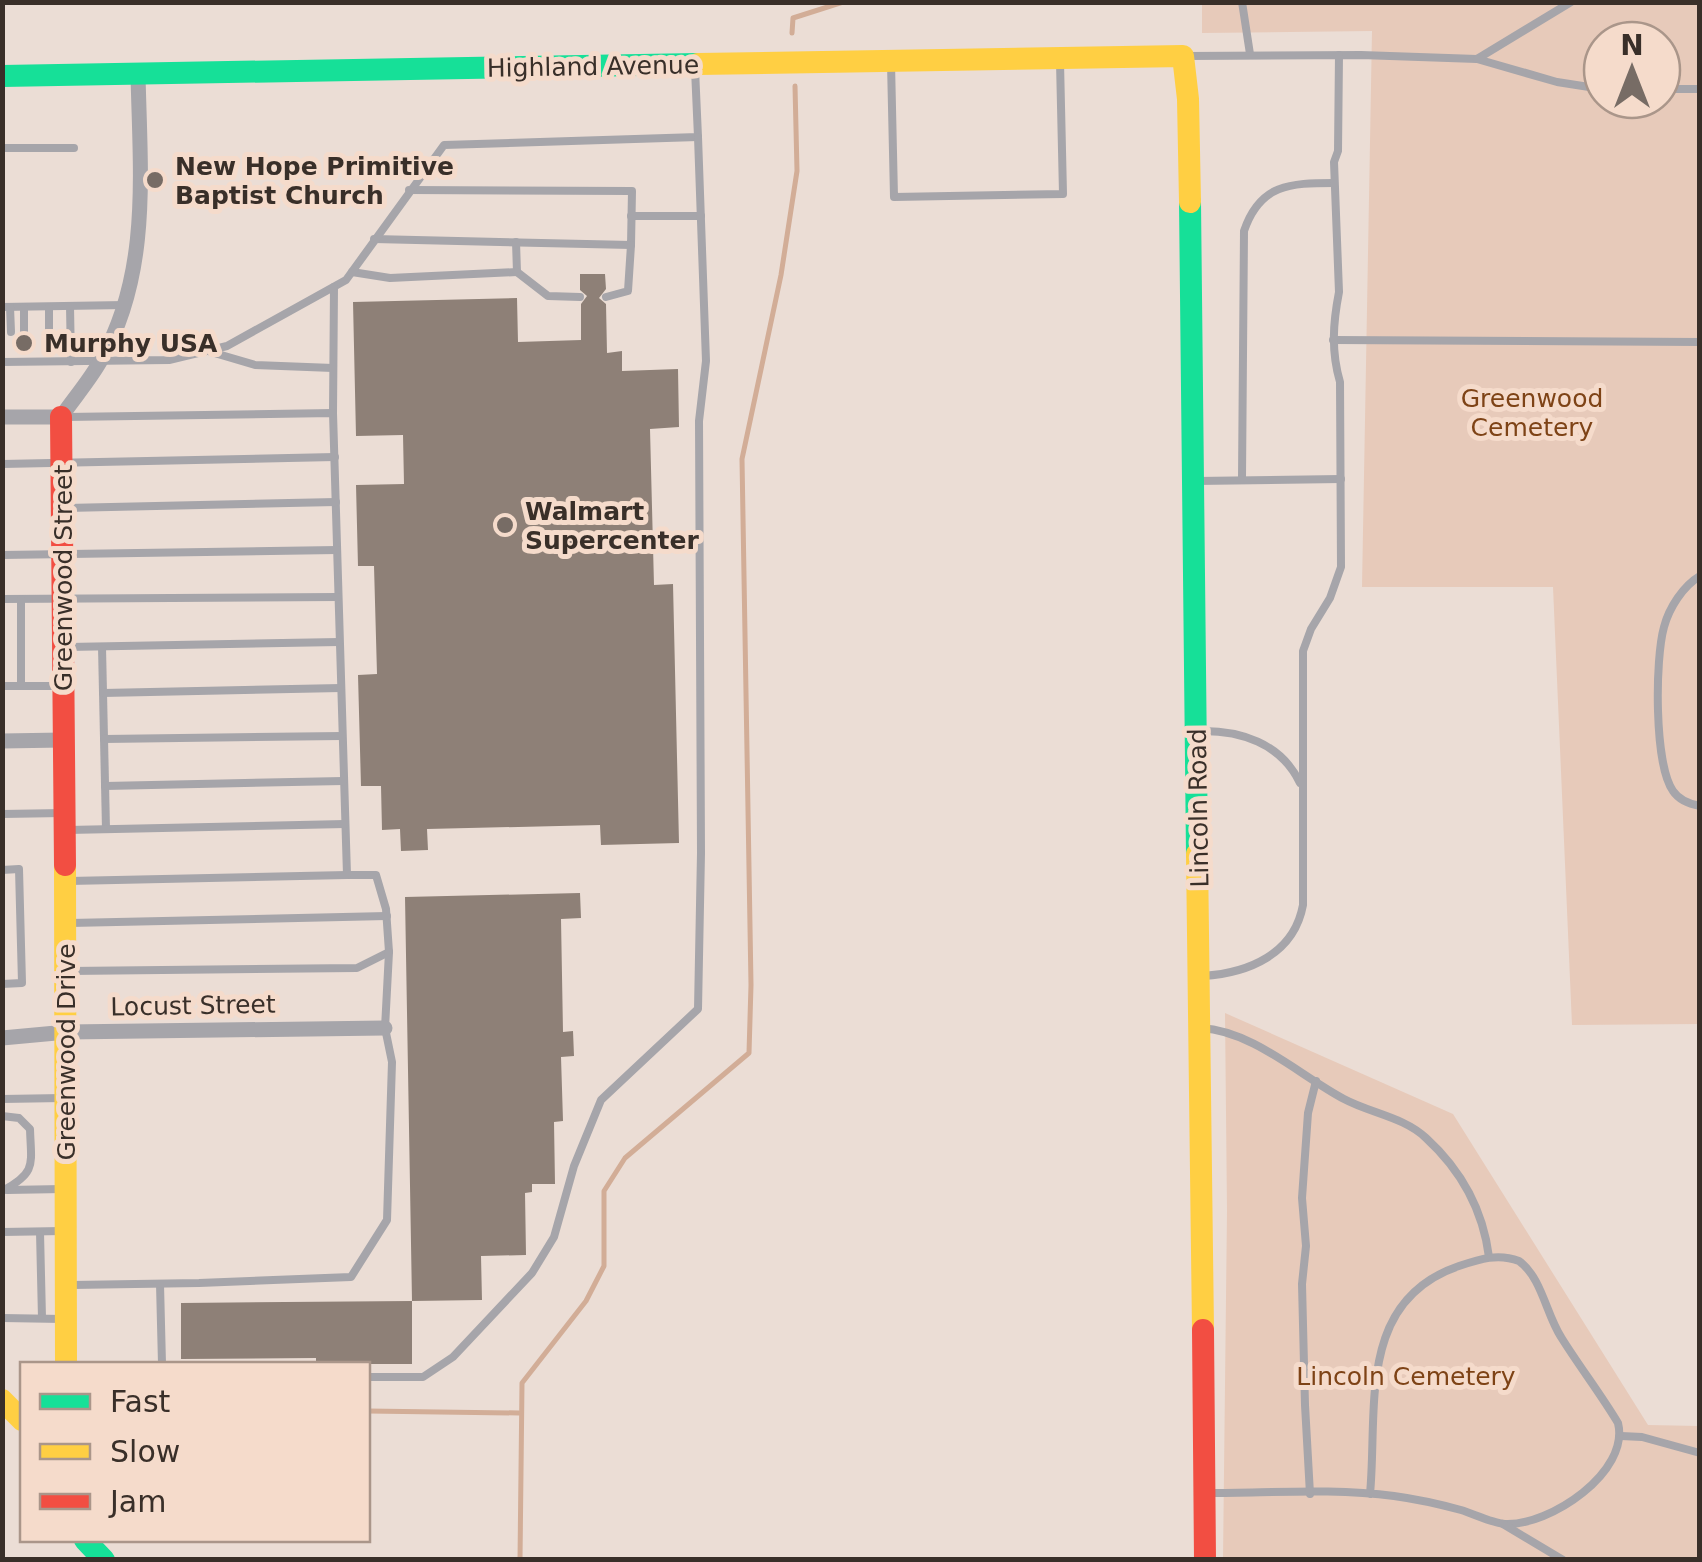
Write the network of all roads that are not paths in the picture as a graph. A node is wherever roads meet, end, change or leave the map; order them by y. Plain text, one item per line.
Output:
1 (1242, 2) edge
2 (1569, 3) edge
3 (1250, 54) junction
4 (1339, 55) junction
5 (1183, 56) junction
6 (1060, 59) junction
7 (1477, 59) junction
8 (891, 62) junction
9 (694, 65) junction
10 (138, 74) junction
11 (2, 76) edge
12 (1582, 86) edge
13 (698, 136) junction
14 (2, 148) edge
15 (74, 148) dead end
16 (1334, 183) junction
17 (409, 190) junction
18 (631, 216) junction
19 (701, 216) junction
20 (374, 239) junction
21 (516, 242) junction
22 (631, 244) junction
23 (352, 272) junction
24 (517, 272) junction
25 (334, 286) junction
26 (606, 297) dead end
27 (580, 298) dead end
28 (125, 305) junction
29 (70, 306) junction
30 (6, 307) edge
31 (24, 307) junction
32 (49, 307) junction
33 (11, 332) dead end
34 (24, 332) dead end
35 (49, 332) dead end
36 (1333, 340) junction
37 (1700, 342) edge
38 (25, 351) dead end
39 (207, 351) junction
40 (9, 359) edge
41 (101, 360) junction
42 (26, 362) junction
43 (70, 362) junction
44 (333, 368) junction
45 (333, 413) junction
46 (2, 417) edge
47 (61, 417) junction
48 (335, 457) junction
49 (62, 463) junction
50 (2, 464) edge
51 (1242, 478) junction
52 (1341, 479) junction
53 (1194, 481) junction
54 (336, 502) junction
55 (62, 508) junction
56 (337, 550) junction
57 (2, 555) edge
58 (62, 555) junction
59 (1700, 576) edge
60 (338, 597) junction
61 (21, 599) junction
62 (63, 599) junction
63 (2, 600) edge
64 (339, 642) junction
65 (102, 647) junction
66 (63, 648) junction
67 (2, 686) edge
68 (21, 686) junction
69 (64, 686) junction
70 (340, 688) junction
71 (103, 694) junction
72 (1197, 731) junction
73 (342, 736) junction
74 (104, 739) junction
75 (63, 740) junction
76 (2, 741) edge
77 (344, 781) junction
78 (105, 786) junction
79 (1302, 787) junction
80 (1700, 806) edge
81 (2, 814) edge
82 (63, 821) junction
83 (345, 824) junction
84 (106, 829) junction
85 (2, 870) edge
86 (347, 875) junction
87 (64, 881) junction
88 (386, 916) junction
89 (65, 923) junction
90 (388, 952) junction
91 (66, 971) junction
92 (1200, 976) junction
93 (2, 984) edge
94 (385, 1028) junction
95 (1201, 1028) junction
96 (67, 1032) junction
97 (2, 1038) edge
98 (1316, 1081) junction
99 (67, 1098) junction
100 (2, 1099) edge
101 (2, 1116) edge
102 (67, 1189) junction
103 (3, 1190) edge
104 (67, 1231) junction
105 (2, 1232) edge
106 (40, 1232) junction
107 (1489, 1257) junction
108 (160, 1284) junction
109 (67, 1285) junction
110 (2, 1318) edge
111 (42, 1318) junction
112 (66, 1318) junction
113 (66, 1362) edge
114 (162, 1362) edge
115 (370, 1376) edge
116 (2, 1400) edge
117 (20, 1418) edge
118 (1621, 1436) junction
119 (1700, 1453) edge
120 (1206, 1493) junction
121 (1310, 1494) junction
122 (1370, 1494) junction
123 (1503, 1524) junction
124 (1205, 1560) edge
125 (1563, 1560) edge

1 - 3 lane
2 - 7 lane
3 - 4 lane
3 - 5 lane
4 - 7 lane
4 - 16 lane
5 - 6 street, Highland Avenue
5 - 53 street, Lincoln Road
6 - 8 street, Highland Avenue
6 - 8 lane
7 - 12 lane
8 - 9 street, Highland Avenue
9 - 10 street, Highland Avenue
9 - 13 lane
10 - 11 street, Highland Avenue
10 - 28 street
13 - 17 lane
13 - 19 lane
14 - 15 lane
16 - 36 lane
16 - 51 lane
17 - 18 lane
17 - 20 lane
18 - 19 lane
18 - 22 lane
19 - 115 lane
20 - 21 lane
20 - 23 lane
21 - 22 lane
21 - 24 lane
22 - 26 lane
23 - 24 lane
23 - 25 lane
24 - 27 lane
25 - 39 lane
25 - 44 lane
28 - 29 lane
28 - 41 street
29 - 32 lane
29 - 43 lane
30 - 31 lane
30 - 33 lane
31 - 32 lane
31 - 34 lane
32 - 35 lane
36 - 37 lane
36 - 52 lane
38 - 42 lane
39 - 41 lane
39 - 44 lane
40 - 42 lane
41 - 43 lane
41 - 47 street
42 - 43 lane
44 - 45 lane
45 - 47 lane
45 - 48 lane
46 - 47 street
47 - 49 street, Greenwood Street
48 - 49 lane
48 - 54 lane
49 - 50 lane
49 - 55 street, Greenwood Street
51 - 52 lane
51 - 53 lane
52 - 79 lane
53 - 72 street, Lincoln Road
54 - 55 lane
54 - 56 lane
55 - 58 street, Greenwood Street
56 - 58 lane
56 - 60 lane
57 - 58 lane
58 - 62 street, Greenwood Street
59 - 80 lane
60 - 62 lane
60 - 64 lane
61 - 62 lane
61 - 63 lane
61 - 68 lane
62 - 66 street, Greenwood Street
64 - 65 lane
64 - 70 lane
65 - 66 lane
65 - 71 lane
66 - 69 street, Greenwood Street
67 - 68 lane
68 - 69 lane
69 - 75 street, Greenwood Street
70 - 71 lane
70 - 73 lane
71 - 74 lane
72 - 79 lane
72 - 92 street, Lincoln Road
73 - 74 lane
73 - 77 lane
74 - 78 lane
75 - 76 street
75 - 82 street, Greenwood Drive
77 - 78 lane
77 - 83 lane
78 - 84 lane
79 - 92 lane
81 - 82 lane
82 - 84 lane
82 - 87 street, Greenwood Drive
83 - 84 lane
83 - 86 lane
85 - 93 lane
86 - 87 lane
86 - 88 lane
87 - 89 street, Greenwood Drive
88 - 89 lane
88 - 90 lane
89 - 91 street, Greenwood Drive
90 - 91 lane
90 - 94 lane
91 - 96 street, Greenwood Drive
92 - 95 street, Lincoln Road
94 - 96 street, Locust Street
94 - 108 lane
95 - 98 lane
95 - 120 street, Lincoln Road
96 - 97 street, Locust Street
96 - 99 street, Greenwood Drive
98 - 107 lane
98 - 121 lane
99 - 100 lane
99 - 102 street, Greenwood Drive
101 - 103 lane
102 - 103 lane
102 - 104 street, Greenwood Drive
104 - 106 lane
104 - 109 street, Greenwood Drive
105 - 106 lane
106 - 111 lane
107 - 118 lane
107 - 122 lane
108 - 109 lane
108 - 114 lane
109 - 112 street, Greenwood Drive
110 - 111 lane
111 - 112 lane
112 - 113 street, Greenwood Drive
116 - 117 street
118 - 119 lane
118 - 123 lane
120 - 121 lane
120 - 124 street, Lincoln Road
121 - 122 lane
122 - 123 lane
123 - 125 lane

